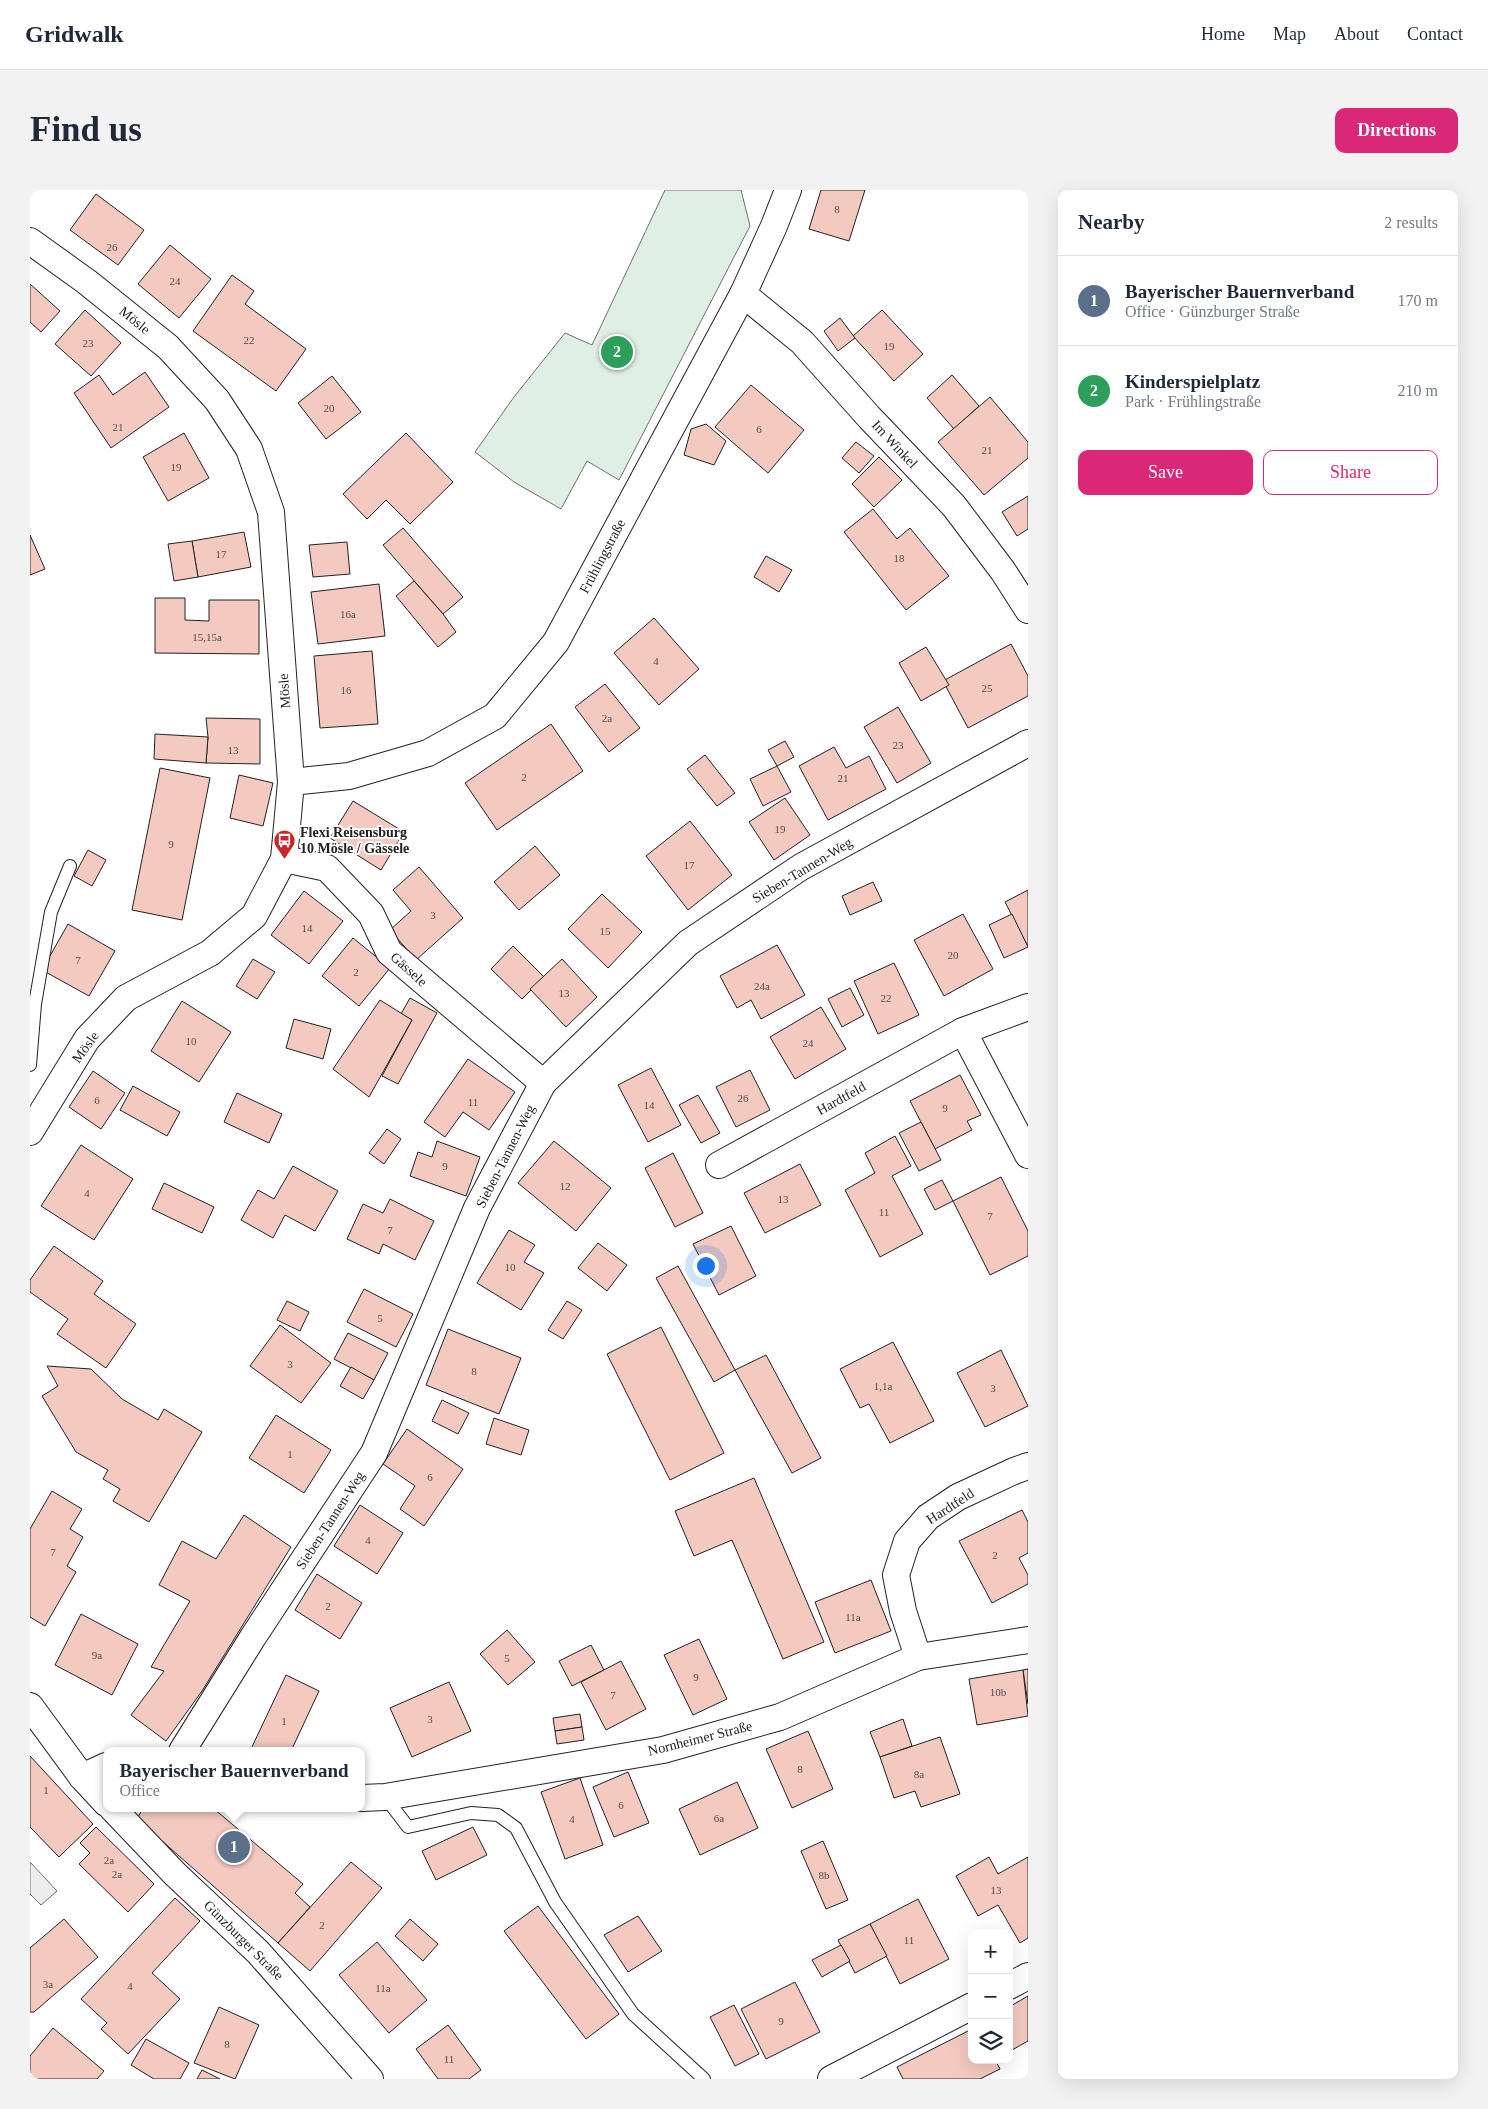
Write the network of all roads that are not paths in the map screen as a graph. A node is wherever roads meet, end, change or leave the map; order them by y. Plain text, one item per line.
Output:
1 (788, 190) edge
2 (30, 241) edge
3 (743, 294) junction
4 (1028, 610) edge
5 (1028, 744) edge
6 (291, 782) junction
7 (284, 859) junction
8 (70, 866) dead end
9 (1028, 1007) edge
10 (963, 1032) junction
11 (30, 1065) edge
12 (543, 1082) junction
13 (30, 1132) edge
14 (1028, 1155) edge
15 (719, 1165) dead end
16 (1028, 1466) edge
17 (1028, 1640) edge
18 (918, 1657) junction
19 (30, 1706) edge
20 (184, 1747) edge
21 (103, 1767) edge
22 (82, 1777) junction
23 (373, 1798) edge
24 (103, 1800) edge
25 (116, 1812) edge
26 (1028, 1976) edge
27 (1013, 1984) edge
28 (968, 2008) edge
29 (370, 2079) edge
30 (704, 2079) edge
31 (831, 2079) edge

1 - 3 street, Frühlingstraße
2 - 6 street, Mösle
3 - 4 street, Im Winkel
3 - 6 street, Frühlingstraße
5 - 12 street, Sieben-Tannen-Weg
6 - 7 street, Mösle
7 - 12 street, Gässele
7 - 13 street, Mösle
8 - 11 lane
9 - 10 street, Hardtfeld
10 - 14 street
10 - 15 street, Hardtfeld
12 - 20 street, Sieben-Tannen-Weg
16 - 18 street, Hardtfeld
17 - 18 street, Nornheimer Straße
18 - 23 street, Nornheimer Straße
19 - 22 street
21 - 22 street
22 - 24 street
23 - 30 lane
25 - 29 street, Günzburger Straße
26 - 27 street
28 - 31 street

